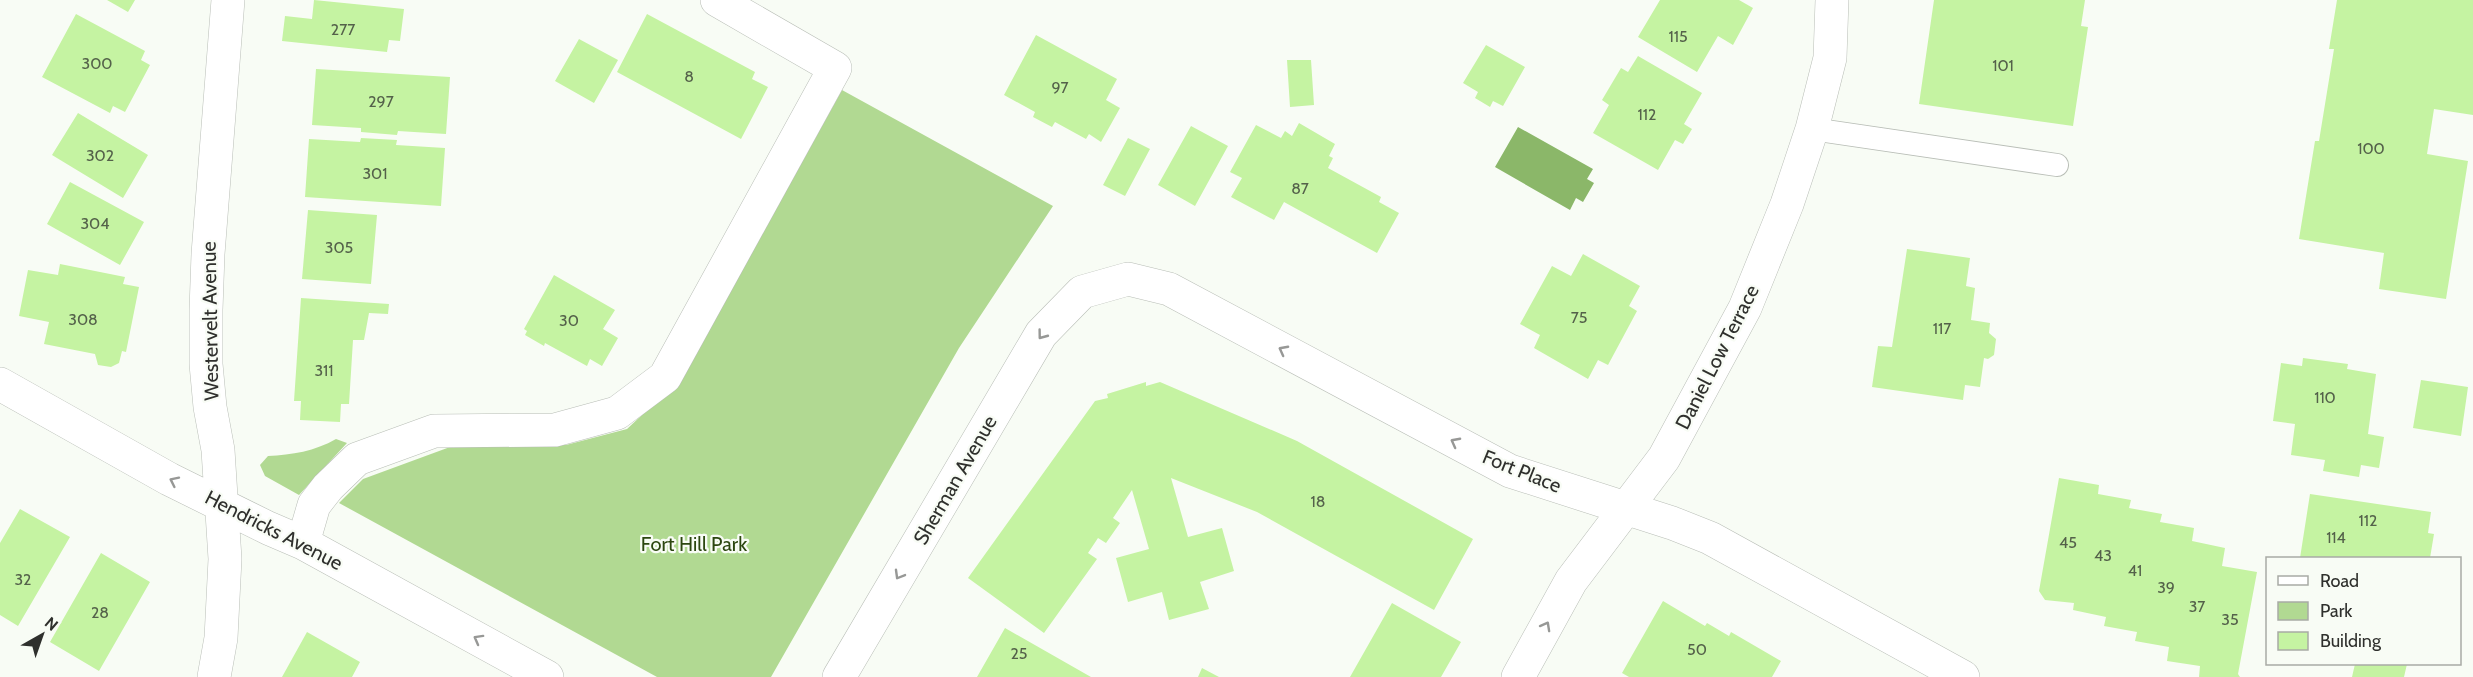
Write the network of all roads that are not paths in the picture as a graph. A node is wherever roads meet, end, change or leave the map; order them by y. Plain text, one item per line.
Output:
1 (228, 0) edge
2 (717, 0) edge
3 (1832, 0) edge
4 (1812, 129) junction
5 (2057, 165) dead end
6 (1082, 292) joint
7 (0, 384) edge
8 (220, 502) junction
9 (1626, 509) junction
10 (303, 543) junction
11 (515, 669) edge
12 (214, 677) edge
13 (547, 677) edge
14 (839, 677) edge
15 (1518, 677) edge
16 (1964, 677) edge

1 - 8 street, Westervelt Avenue
2 - 10 street
3 - 4 street, Daniel Low Terrace
4 - 5 lane
4 - 9 street, Daniel Low Terrace
9 -> 6 street, Fort Place
6 -> 14 street, Sherman Avenue
8 -> 7 street, Hendricks Avenue
8 - 10 street, Hendricks Avenue
8 - 12 street, Westervelt Avenue
15 -> 9 street, Daniel Low Terrace
9 - 16 street, Fort Place
11 -> 10 street, Hendricks Avenue
11 - 13 street, Hendricks Avenue

